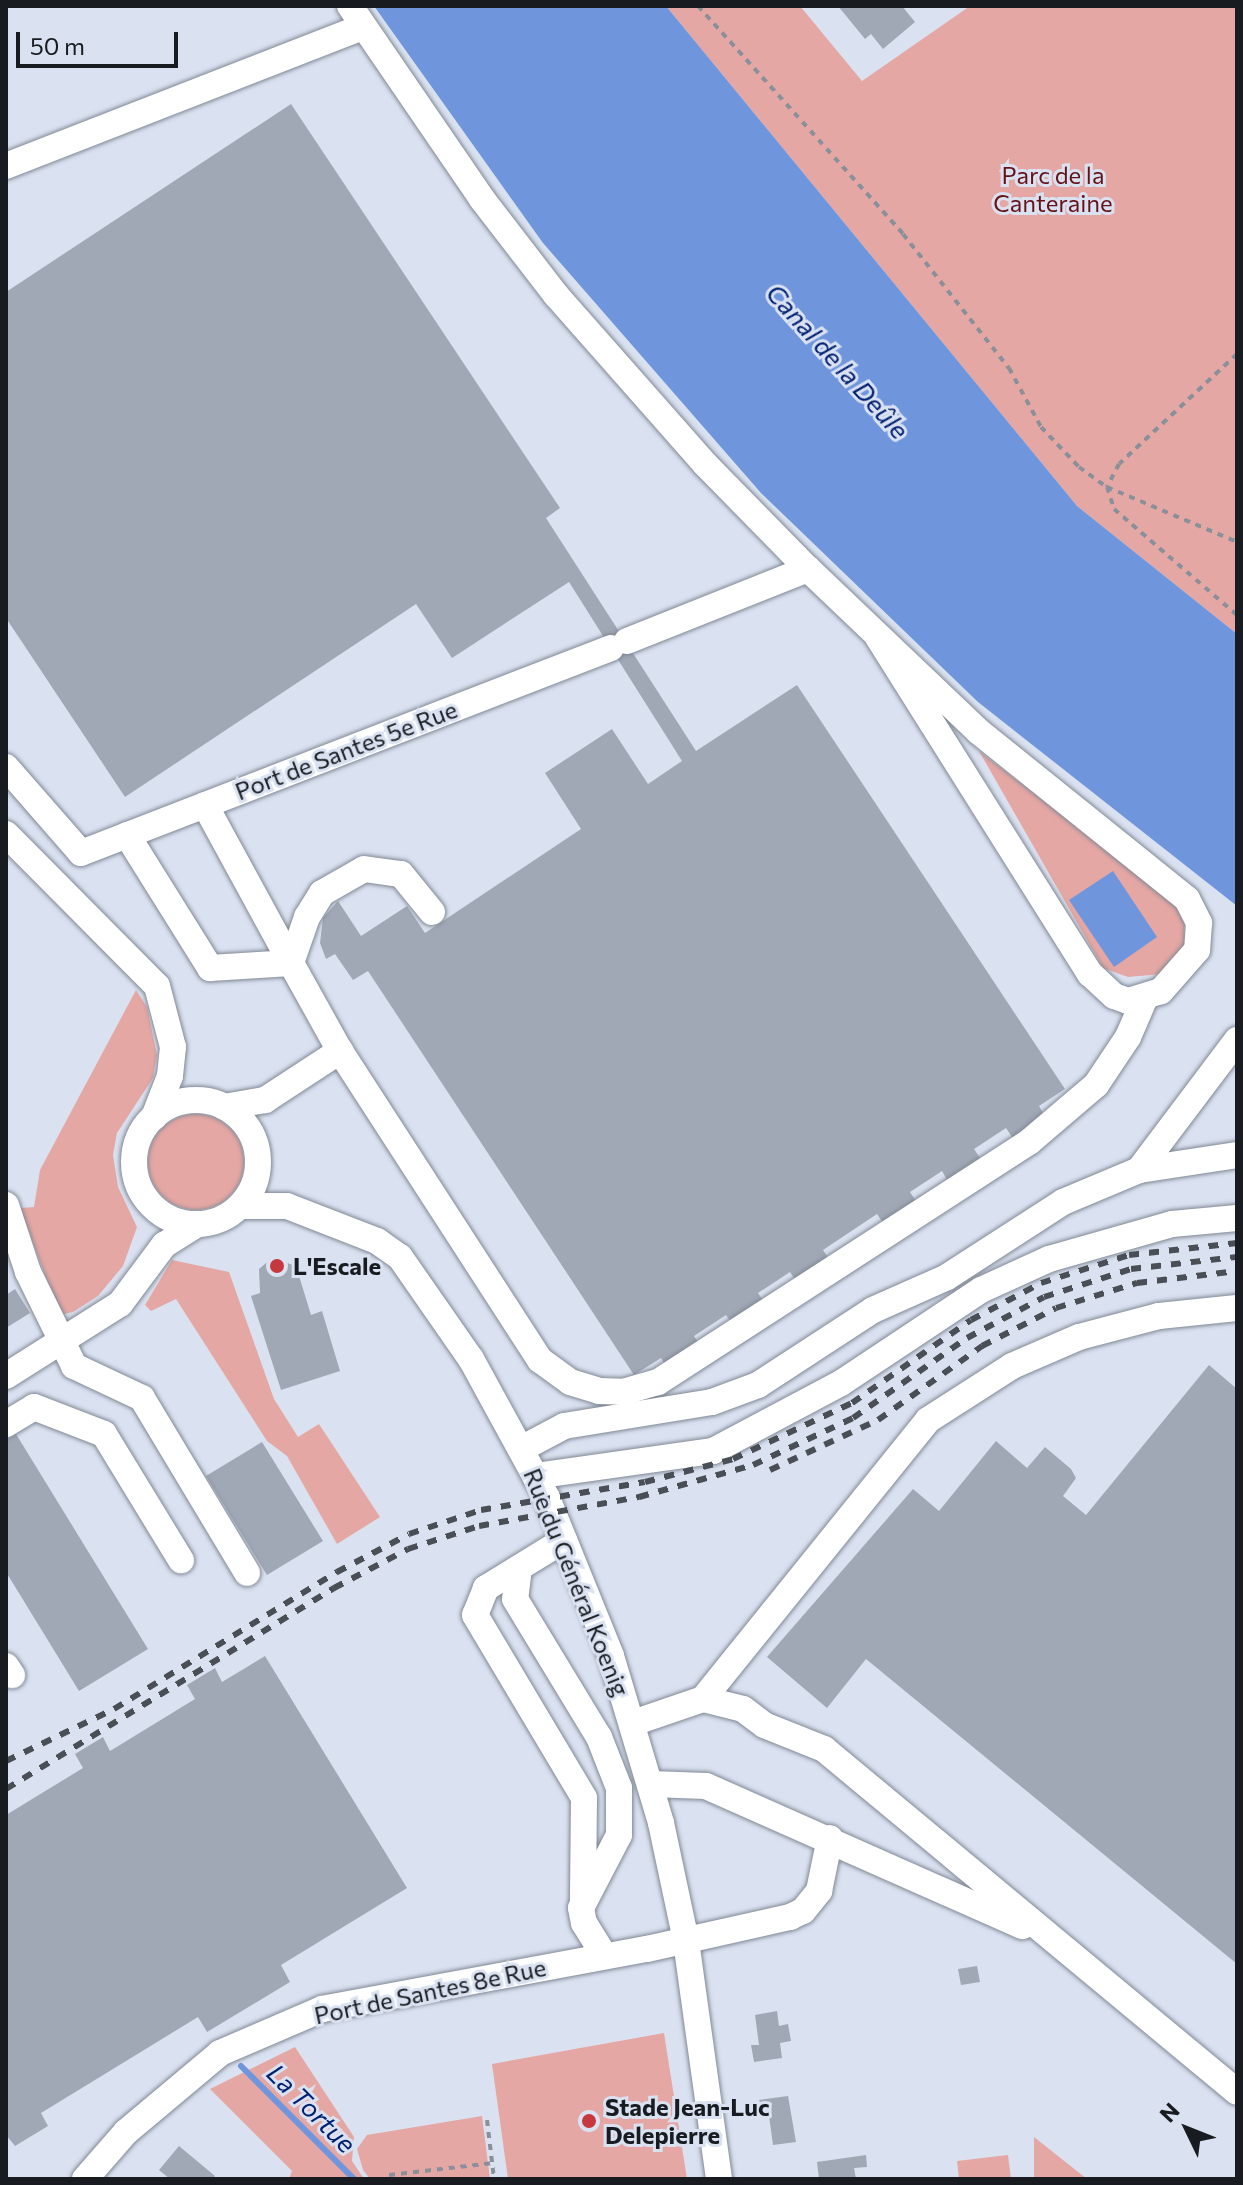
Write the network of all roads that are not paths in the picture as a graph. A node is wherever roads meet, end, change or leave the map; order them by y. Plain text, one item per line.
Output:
1 (356, 17) edge
2 (6, 166) edge
3 (808, 569) junction
4 (878, 638) junction
5 (6, 767) edge
6 (205, 805) junction
7 (6, 834) edge
8 (127, 835) junction
9 (432, 912) dead end
10 (291, 963) junction
11 (1144, 1000) junction
12 (1237, 1040) edge
13 (173, 1047) junction
14 (340, 1051) junction
15 (287, 1089) junction
16 (217, 1104) junction
17 (154, 1117) junction
18 (256, 1154) junction
19 (1237, 1155) edge
20 (1139, 1170) junction
21 (147, 1201) junction
22 (6, 1205) edge
23 (240, 1206) junction
24 (309, 1214) junction
25 (1237, 1218) edge
26 (197, 1224) junction
27 (147, 1265) junction
28 (1237, 1308) edge
29 (61, 1341) junction
30 (6, 1376) edge
31 (6, 1424) edge
32 (521, 1449) junction
33 (535, 1476) junction
34 (564, 1540) junction
35 (181, 1560) dead end
36 (519, 1568) junction
37 (247, 1573) dead end
38 (703, 1699) junction
39 (633, 1723) junction
40 (651, 1784) junction
41 (830, 1838) junction
42 (583, 1899) junction
43 (1054, 1940) junction
44 (686, 1941) junction
45 (605, 1956) junction
46 (1237, 2092) edge
47 (85, 2179) edge
48 (719, 2179) edge

1 - 2 street
1 - 3 street
3 - 4 street
3 - 6 street, Port de Santes 5e Rue
4 - 11 street
4 - 11 street
5 - 8 street, Port de Santes 5e Rue
6 - 8 street, Port de Santes 5e Rue
6 - 10 street
7 - 13 street
8 - 10 street
9 - 10 street
10 - 14 street
11 - 14 street
12 - 20 street
13 - 16 street
13 - 17 street
14 - 15 street
15 - 16 street
15 - 18 street
16 - 17 street
16 - 18 street
17 - 21 street
18 - 23 street
18 - 24 street, Rue du Général Koenig
19 - 20 street
20 - 32 street
21 - 26 street
21 - 27 street
22 - 29 street
23 - 24 street, Rue du Général Koenig
23 - 26 street
24 - 32 street, Rue du Général Koenig
25 - 33 street
26 - 27 street
27 - 29 street
28 - 38 street
29 - 30 street
29 - 37 street
31 - 35 street
32 - 33 street, Rue du Général Koenig
33 - 34 street, Rue du Général Koenig
34 - 36 street
34 - 39 street, Rue du Général Koenig
36 - 42 street
36 - 42 street
38 - 39 street
38 - 43 street
39 - 40 street, Rue du Général Koenig
40 - 41 street
40 - 44 street, Rue du Général Koenig
41 - 43 street
41 - 44 street, Port de Santes 8e Rue
42 - 45 street
43 - 46 street
44 - 45 street, Port de Santes 8e Rue
44 - 48 street, Rue du Général Koenig
45 - 47 street, Port de Santes 8e Rue

